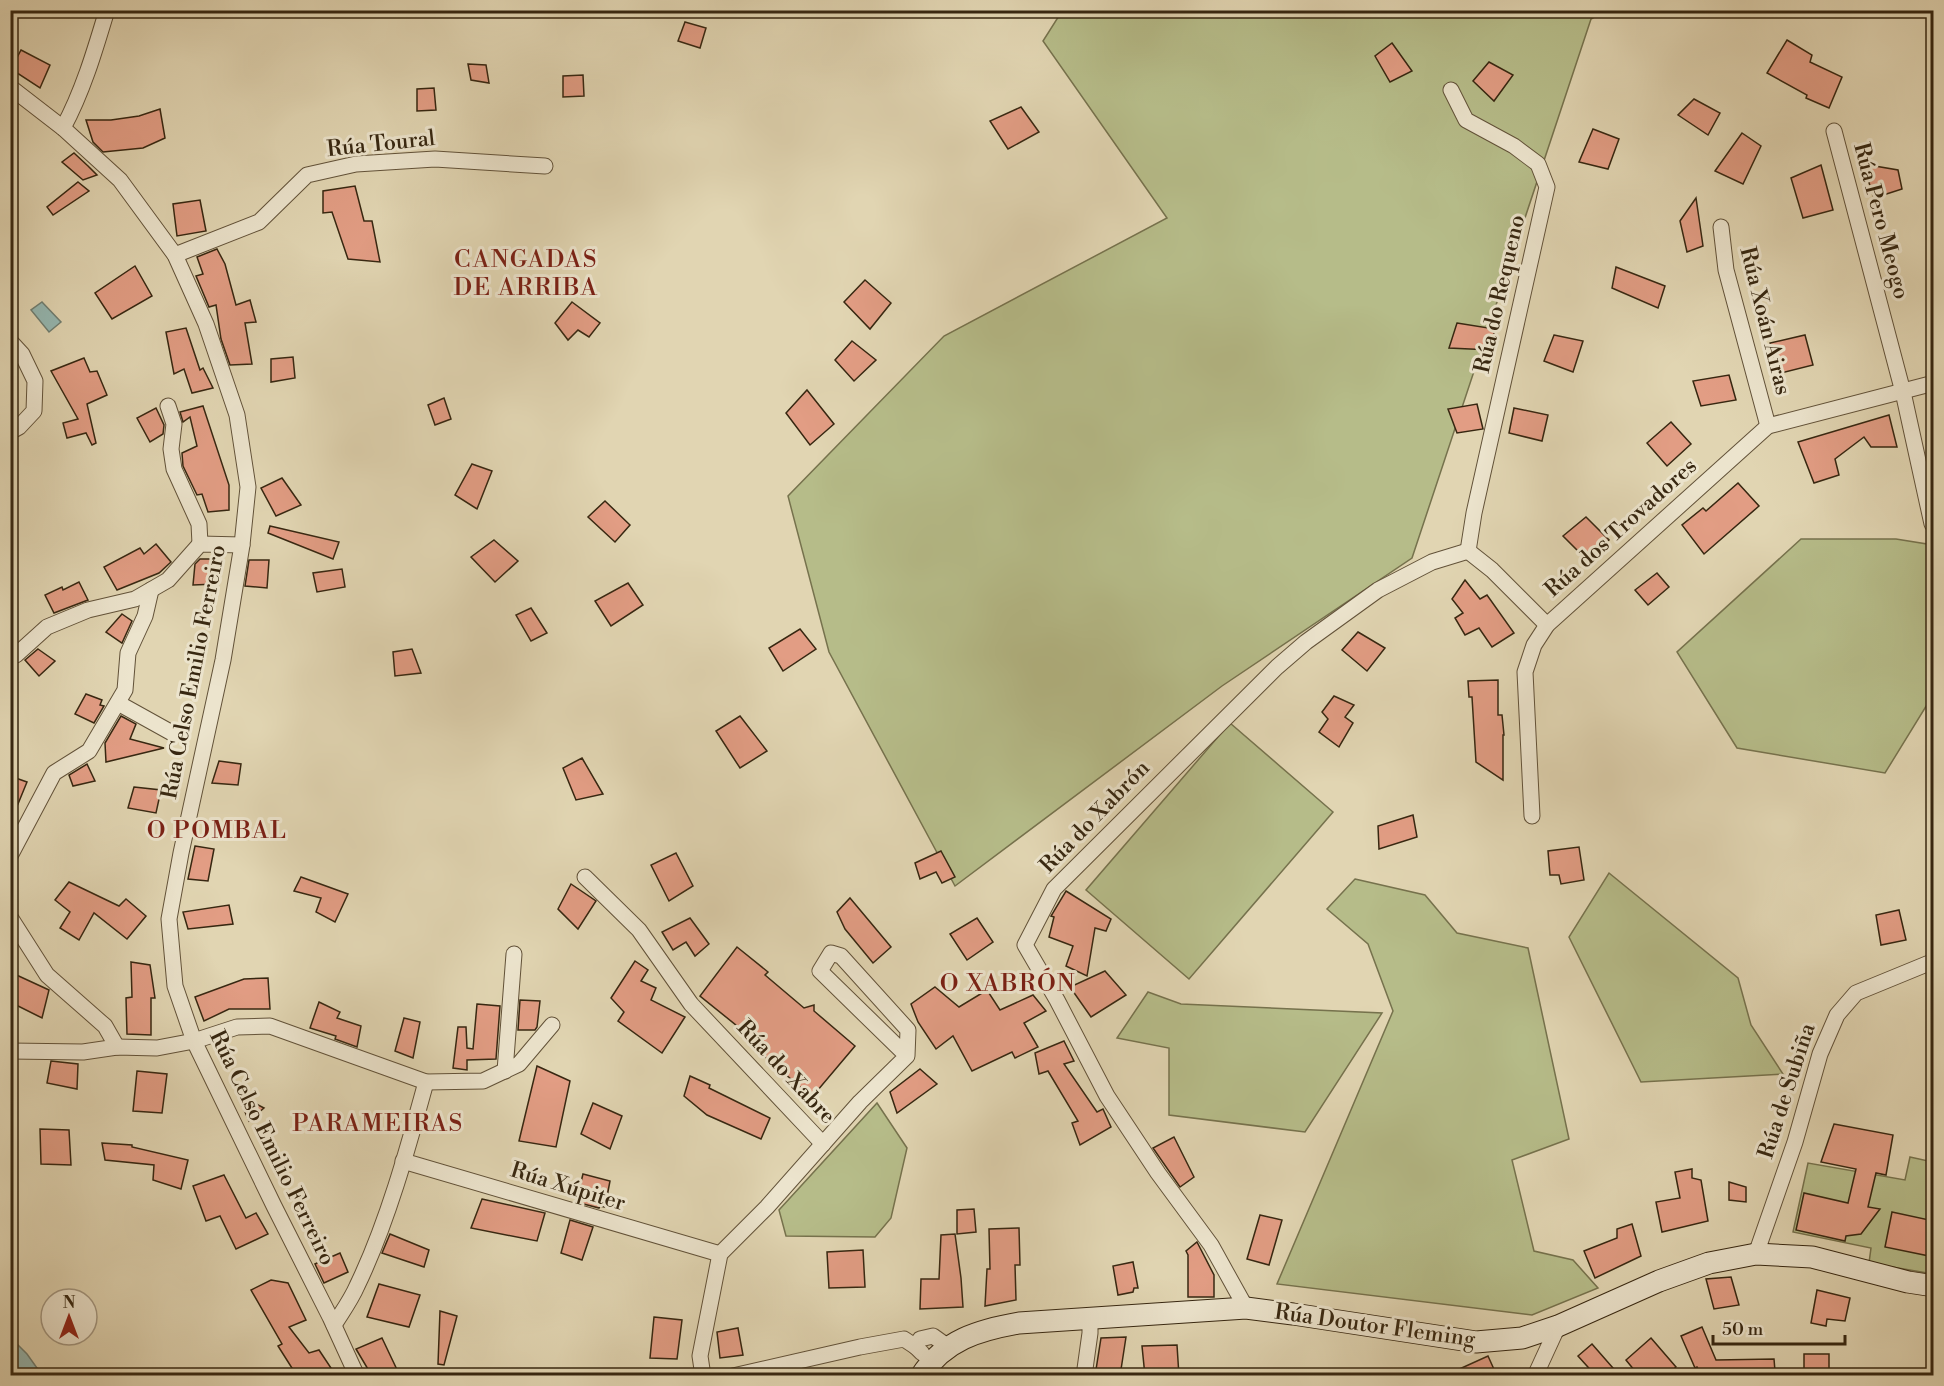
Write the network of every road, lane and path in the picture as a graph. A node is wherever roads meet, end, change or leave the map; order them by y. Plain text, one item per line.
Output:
1 (107, 10) edge
2 (10, 87) edge
3 (1451, 90) dead end
4 (63, 128) junction
5 (1834, 131) dead end
6 (545, 166) dead end
7 (1721, 227) dead end
8 (175, 255) junction
9 (10, 341) edge
10 (1934, 384) edge
11 (1903, 392) junction
12 (168, 406) dead end
13 (1768, 426) junction
14 (10, 432) edge
15 (1932, 524) edge
16 (200, 544) junction
17 (242, 545) junction
18 (1468, 550) junction
19 (152, 590) junction
20 (1547, 625) junction
21 (10, 656) edge
22 (118, 703) junction
23 (172, 733) dead end
24 (1532, 816) dead end
25 (10, 856) edge
26 (585, 877) dead end
27 (10, 917) edge
28 (514, 954) dead end
29 (1934, 961) edge
30 (552, 1025) dead end
31 (194, 1041) junction
32 (117, 1047) junction
33 (10, 1051) edge
34 (907, 1056) junction
35 (505, 1071) junction
36 (426, 1082) junction
37 (824, 1144) junction
38 (403, 1161) junction
39 (720, 1254) junction
40 (1756, 1254) junction
41 (1934, 1286) edge
42 (1246, 1308) junction
43 (1090, 1319) junction
44 (334, 1325) junction
45 (1558, 1326) junction
46 (929, 1357) edge
47 (357, 1376) edge
48 (703, 1376) edge
49 (733, 1376) edge
50 (1084, 1376) edge
51 (1535, 1376) edge

1 - 4 street
2 - 4 street, Rúa Celso Emilio Ferreiro
3 - 18 street, Rúa do Requeno
4 - 8 street, Rúa Celso Emilio Ferreiro
5 - 11 street, Rúa Pero Meogo
6 - 8 street, Rúa Toural
7 - 13 street, Rúa Xoán Airas
8 - 17 street, Rúa Celso Emilio Ferreiro
9 - 14 street
10 - 11 street, Rúa dos Trovadores
11 - 13 street, Rúa dos Trovadores
11 - 15 street
12 - 16 street
13 - 20 street, Rúa dos Trovadores
16 - 17 street
16 - 19 street
17 - 31 street, Rúa Celso Emilio Ferreiro
18 - 20 street
18 - 42 street, Rúa do Xabrón
19 - 21 street
19 - 22 street
20 - 24 street, Rúa dos Trovadores
22 - 23 street
22 - 25 street
26 - 37 street, Rúa do Xabre
27 - 32 street
28 - 35 street
29 - 40 street, Rúa de Subiña
30 - 35 street
31 - 32 street
31 - 36 street
31 - 44 street, Rúa Celso Emilio Ferreiro
32 - 33 street
34 - 34 street
34 - 37 street
35 - 36 street
36 - 38 street
37 - 39 street, Rúa do Xabre
38 - 39 street, Rúa Xúpiter
38 - 44 street
39 - 48 street
40 - 41 main road, Rúa Doutor Fleming
40 - 45 main road, Rúa Doutor Fleming
42 - 43 main road, Rúa Doutor Fleming
42 - 45 main road, Rúa Doutor Fleming
43 - 46 main road, Rúa Doutor Fleming
43 - 50 street
44 - 47 street, Rúa Celso Emilio Ferreiro
45 - 51 street
46 - 49 street, Rúa Doutor Fleming

